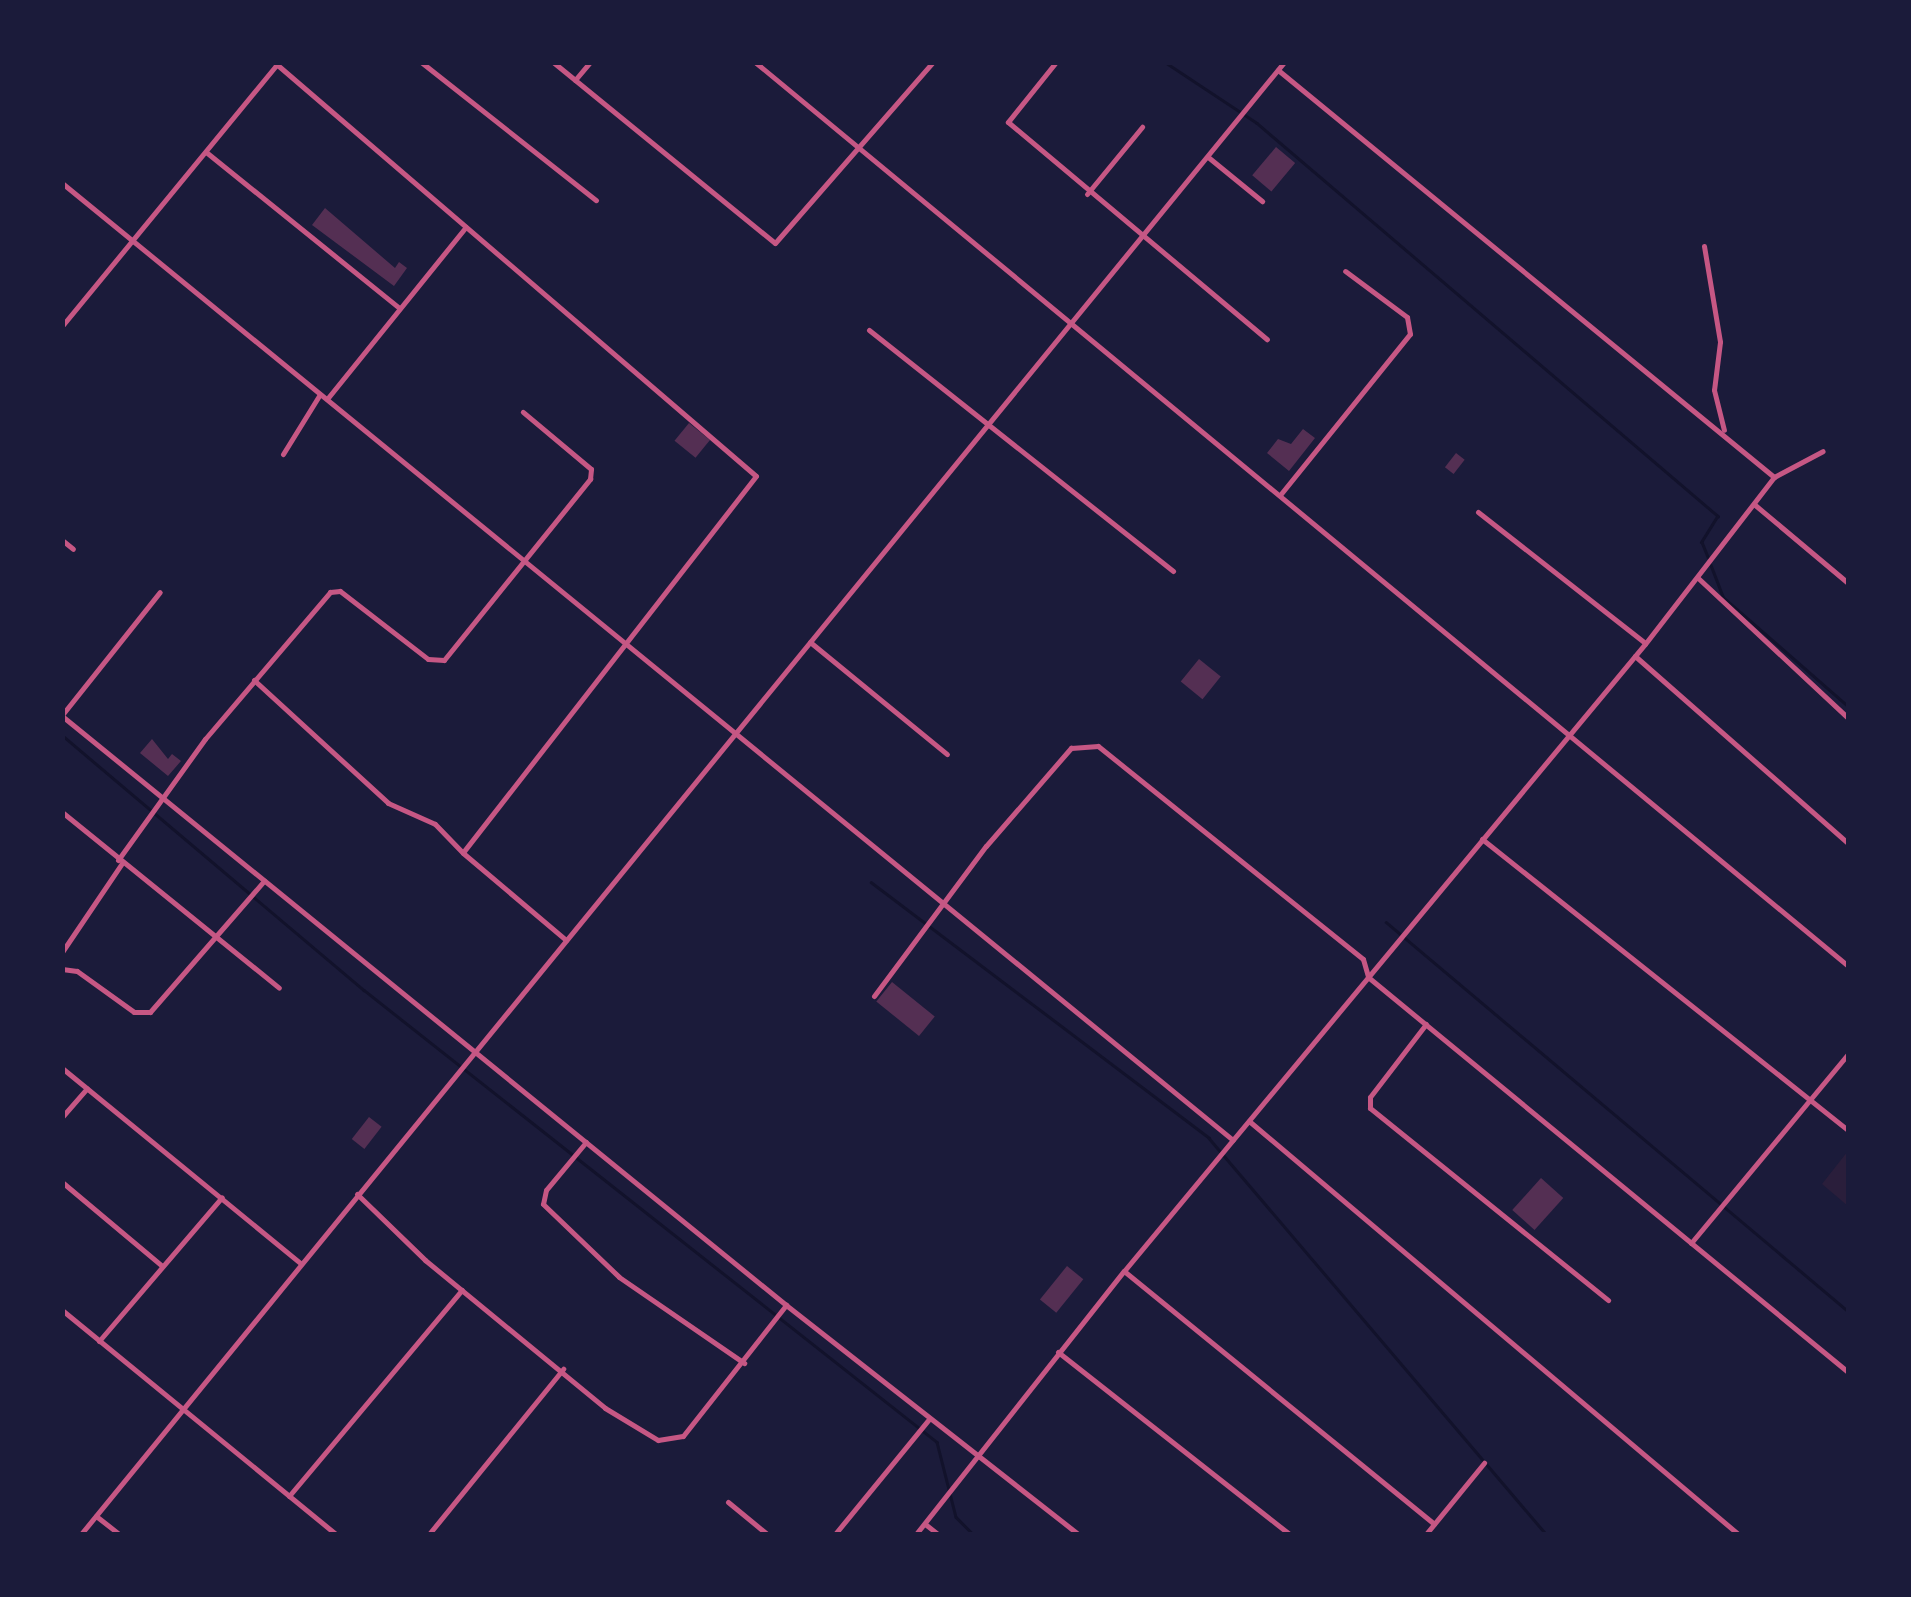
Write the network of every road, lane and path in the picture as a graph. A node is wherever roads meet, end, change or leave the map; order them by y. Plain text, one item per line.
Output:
1 (421, 62) edge
2 (554, 62) edge
3 (590, 62) edge
4 (755, 62) edge
5 (932, 62) edge
6 (1056, 62) edge
7 (1284, 62) edge
8 (277, 63) edge
9 (1278, 70) junction
10 (575, 80) junction
11 (1142, 127) dead end
12 (858, 148) junction
13 (206, 152) junction
14 (1208, 157) junction
15 (62, 182) edge
16 (1087, 194) junction
17 (596, 200) dead end
18 (1262, 200) dead end
19 (466, 227) junction
20 (1142, 238) junction
21 (132, 240) junction
22 (1704, 246) dead end
23 (1345, 271) dead end
24 (398, 307) junction
25 (1071, 324) junction
26 (62, 326) edge
27 (869, 330) dead end
28 (1267, 339) dead end
29 (320, 394) junction
30 (328, 399) junction
31 (523, 412) dead end
32 (991, 424) junction
33 (1724, 434) junction
34 (1823, 452) dead end
35 (283, 454) dead end
36 (1774, 477) junction
37 (1280, 495) junction
38 (1754, 504) junction
39 (1478, 512) dead end
40 (62, 540) edge
41 (73, 549) dead end
42 (524, 563) junction
43 (1173, 571) dead end
44 (1698, 578) junction
45 (1848, 583) edge
46 (160, 592) dead end
47 (624, 642) junction
48 (810, 642) junction
49 (1645, 644) junction
50 (1635, 656) junction
51 (254, 680) junction
52 (62, 715) edge
53 (1848, 718) edge
54 (734, 734) junction
55 (1567, 736) junction
56 (947, 754) dead end
57 (166, 800) junction
58 (62, 812) edge
59 (1482, 839) junction
60 (1848, 843) edge
61 (463, 853) junction
62 (120, 862) junction
63 (264, 881) junction
64 (942, 903) junction
65 (215, 938) junction
66 (566, 940) junction
67 (62, 952) edge
68 (62, 960) edge
69 (1848, 966) edge
70 (64, 969) edge
71 (1368, 977) junction
72 (279, 988) dead end
73 (874, 996) dead end
74 (1426, 1024) junction
75 (476, 1052) junction
76 (1848, 1054) edge
77 (62, 1068) edge
78 (86, 1088) junction
79 (1811, 1100) junction
80 (62, 1118) edge
81 (1248, 1121) junction
82 (1848, 1130) edge
83 (1233, 1140) junction
84 (586, 1142) junction
85 (62, 1182) edge
86 (356, 1194) junction
87 (222, 1197) junction
88 (1691, 1243) junction
89 (300, 1263) junction
90 (161, 1266) junction
91 (1124, 1270) junction
92 (462, 1290) junction
93 (1608, 1300) dead end
94 (786, 1306) junction
95 (62, 1310) edge
96 (99, 1341) junction
97 (1058, 1352) junction
98 (744, 1364) junction
99 (563, 1369) junction
100 (1848, 1372) edge
101 (182, 1411) junction
102 (930, 1419) junction
103 (978, 1454) junction
104 (1484, 1463) dead end
105 (289, 1496) junction
106 (728, 1502) dead end
107 (96, 1516) junction
108 (925, 1524) junction
109 (1434, 1524) junction
110 (81, 1534) edge
111 (119, 1534) edge
112 (336, 1534) edge
113 (429, 1534) edge
114 (768, 1534) edge
115 (835, 1534) edge
116 (916, 1534) edge
117 (938, 1534) edge
118 (1078, 1534) edge
119 (1289, 1534) edge
120 (1426, 1534) edge
121 (1738, 1534) edge

1 - 17 street
2 - 10 street
3 - 10 street
4 - 12 street
5 - 12 street
6 - 16 street
7 - 9 street
8 - 13 street
8 - 19 street
9 - 14 street
9 - 33 street
10 - 12 street
11 - 16 street
12 - 25 street
13 - 21 street
13 - 24 street
14 - 18 street
14 - 20 street
15 - 21 street
16 - 20 street
19 - 24 street
19 - 47 street
20 - 25 street
20 - 28 street
21 - 26 street
21 - 29 street
22 - 33 street
23 - 37 street
24 - 30 street
25 - 32 street
25 - 37 street
27 - 32 street
29 - 30 street
29 - 35 street
30 - 42 street
31 - 42 street
32 - 43 street
32 - 48 street
33 - 36 street
34 - 36 street
36 - 38 street
37 - 55 street
38 - 44 street
38 - 45 street
39 - 49 street
40 - 41 street
42 - 47 street
42 - 51 street
44 - 49 street
44 - 53 street
46 - 52 street
47 - 54 street
47 - 61 street
48 - 54 street
48 - 56 street
49 - 50 street
50 - 55 street
50 - 60 street
51 - 57 street
51 - 61 street
52 - 57 street
54 - 64 street
54 - 66 street
55 - 59 street
55 - 69 street
57 - 62 street
57 - 63 street
58 - 62 street
59 - 71 street
59 - 79 street
61 - 66 street
62 - 65 street
62 - 67 street
63 - 65 street
63 - 75 street
64 - 71 street
64 - 73 street
64 - 83 street
65 - 70 street
65 - 72 street
66 - 75 street
68 - 70 street
71 - 74 street
71 - 81 street
74 - 88 street
74 - 93 street
75 - 84 street
75 - 86 street
76 - 79 street
77 - 78 street
78 - 80 street
78 - 87 street
79 - 82 street
79 - 88 street
81 - 83 street
81 - 121 street
83 - 91 street
84 - 94 street
84 - 98 street
85 - 90 street
86 - 89 street
86 - 92 street
87 - 89 street
87 - 90 street
88 - 100 street
89 - 101 street
90 - 96 street
91 - 97 street
91 - 109 street
92 - 99 street
92 - 105 street
94 - 98 street
94 - 102 street
95 - 96 street
96 - 101 street
97 - 103 street
97 - 119 street
98 - 99 street
99 - 113 street
101 - 105 street
101 - 107 street
102 - 103 street
102 - 115 street
103 - 108 street
103 - 118 street
104 - 109 street
105 - 112 street
106 - 114 street
107 - 110 street
107 - 111 street
108 - 116 street
108 - 117 street
109 - 120 street

